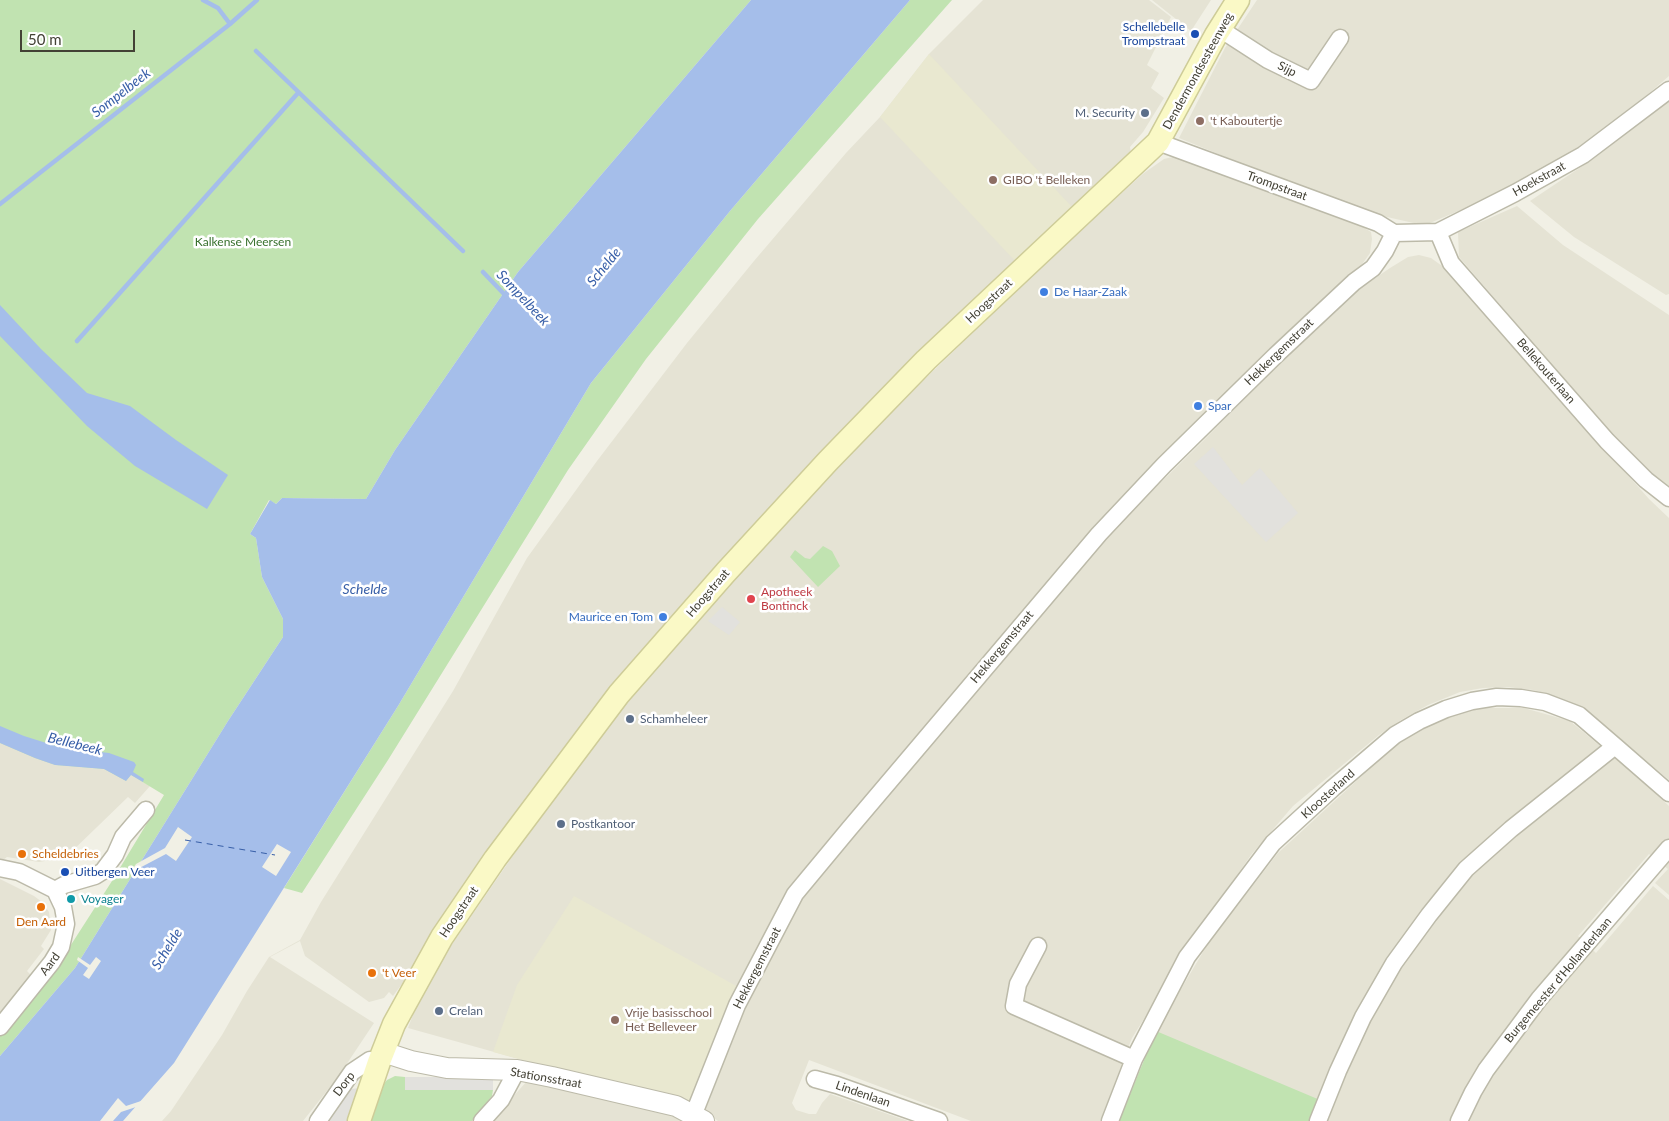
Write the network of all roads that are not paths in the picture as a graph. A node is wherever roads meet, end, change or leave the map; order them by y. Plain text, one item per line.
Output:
1 (1238, 0) edge
2 (1220, 29) junction
3 (1340, 38) dead end
4 (1669, 90) edge
5 (1158, 142) junction
6 (1394, 232) junction
7 (1438, 232) junction
8 (1669, 498) edge
9 (1615, 746) junction
10 (1669, 793) edge
11 (146, 810) dead end
12 (1669, 848) edge
13 (0, 868) edge
14 (55, 890) junction
15 (1038, 946) dead end
16 (0, 1027) edge
17 (381, 1057) junction
18 (1134, 1059) junction
19 (517, 1070) junction
20 (815, 1079) dead end
21 (696, 1119) edge
22 (318, 1121) edge
23 (359, 1121) edge
24 (482, 1121) edge
25 (939, 1121) edge
26 (1110, 1121) edge
27 (1318, 1121) edge
28 (1459, 1121) edge

1 - 2 main road, Dendermondsesteenweg
2 - 3 street, Sijp
2 - 5 main road, Dendermondsesteenweg
4 - 7 street, Hoekstraat
5 - 6 street, Trompstraat
5 - 17 main road, Hoogstraat
6 - 7 street, Hoekstraat
6 - 21 street, Hekkergemstraat
7 - 8 street, Bellekouterlaan
9 - 10 street, Kloosterland
9 - 18 street, Kloosterland
9 - 27 street
11 - 14 street
12 - 28 street, Burgemeester d'Hollanderlaan
13 - 14 street
14 - 16 street, Aard
15 - 18 street
17 - 19 street, Stationsstraat
17 - 22 street, Dorp
17 - 23 main road, Hoogstraat
18 - 26 street, Kloosterland
19 - 21 street, Stationsstraat
19 - 24 street
20 - 25 street, Lindenlaan

